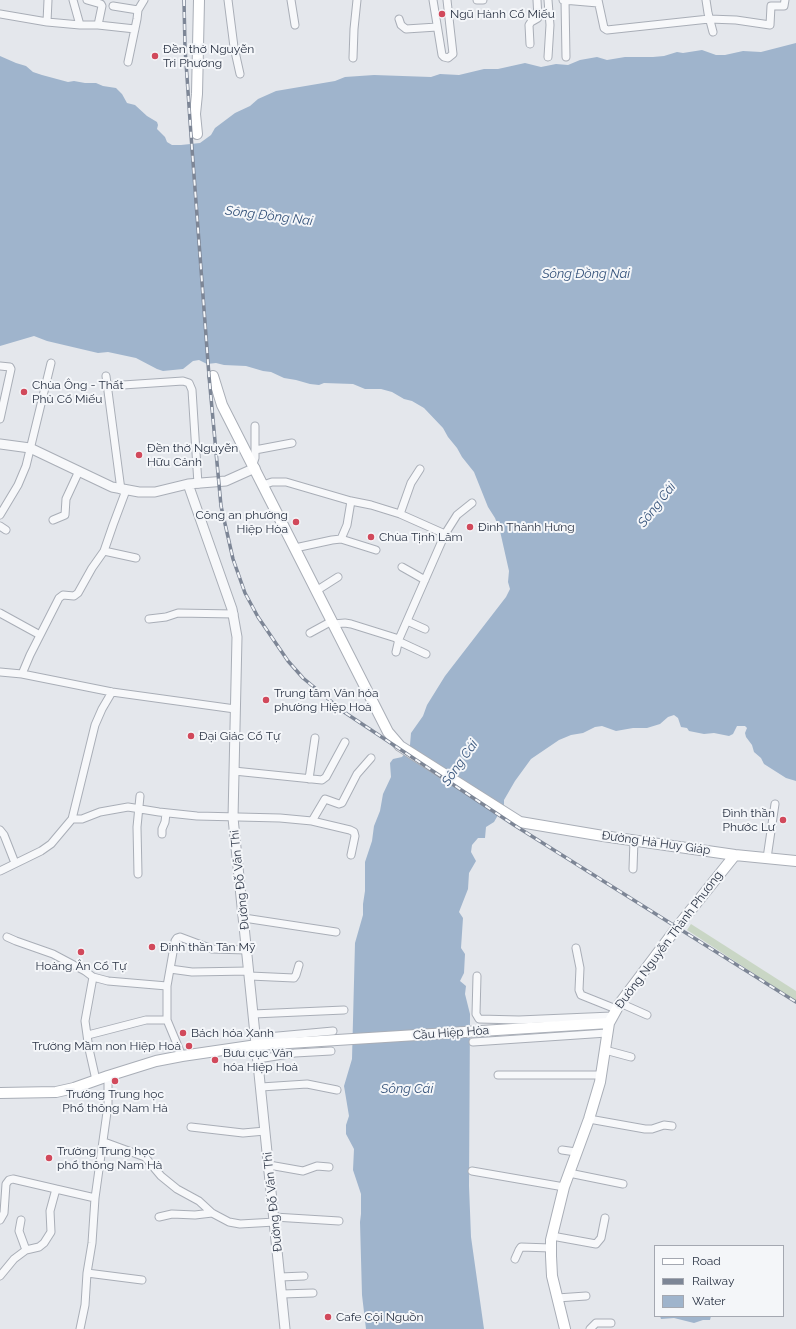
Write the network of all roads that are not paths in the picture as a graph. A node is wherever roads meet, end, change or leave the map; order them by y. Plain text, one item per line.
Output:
1 (48, 0) edge
2 (73, 0) edge
3 (89, 0) edge
4 (144, 0) edge
5 (199, 0) edge
6 (228, 0) edge
7 (291, 0) edge
8 (357, 0) edge
9 (433, 0) edge
10 (446, 0) edge
11 (477, 0) edge
12 (483, 0) edge
13 (537, 0) edge
14 (548, 0) edge
15 (564, 0) edge
16 (706, 0) edge
17 (785, 0) edge
18 (598, 1) edge
19 (113, 6) dead end
20 (138, 10) junction
21 (0, 14) edge
22 (399, 19) dead end
23 (709, 19) junction
24 (47, 22) junction
25 (98, 25) junction
26 (80, 26) junction
27 (295, 26) dead end
28 (437, 27) junction
29 (134, 29) junction
30 (713, 32) dead end
31 (530, 44) dead end
32 (548, 57) dead end
33 (566, 57) dead end
34 (354, 58) dead end
35 (128, 62) dead end
36 (240, 74) dead end
37 (199, 134) dead end
38 (51, 363) dead end
39 (0, 366) edge
40 (106, 376) dead end
41 (216, 376) dead end
42 (108, 386) junction
43 (0, 419) edge
44 (255, 426) dead end
45 (292, 443) dead end
46 (0, 444) edge
47 (30, 448) junction
48 (255, 450) junction
49 (254, 466) junction
50 (420, 468) dead end
51 (79, 471) junction
52 (188, 484) junction
53 (198, 484) junction
54 (263, 485) junction
55 (123, 491) junction
56 (351, 501) junction
57 (472, 503) dead end
58 (400, 514) junction
59 (0, 515) edge
60 (53, 520) dead end
61 (446, 534) junction
62 (341, 539) junction
63 (295, 548) junction
64 (376, 550) dead end
65 (104, 551) junction
66 (136, 558) dead end
67 (402, 567) dead end
68 (338, 577) dead end
69 (425, 580) junction
70 (316, 591) junction
71 (0, 613) edge
72 (234, 614) junction
73 (148, 619) dead end
74 (407, 621) junction
75 (333, 622) junction
76 (425, 629) dead end
77 (310, 633) dead end
78 (40, 635) junction
79 (399, 640) junction
80 (396, 652) dead end
81 (426, 654) dead end
82 (0, 672) edge
83 (22, 674) junction
84 (112, 692) junction
85 (235, 709) junction
86 (315, 738) dead end
87 (345, 742) dead end
88 (371, 758) dead end
89 (234, 771) junction
90 (309, 779) junction
91 (140, 796) dead end
92 (775, 804) dead end
93 (138, 808) junction
94 (166, 813) junction
95 (233, 818) junction
96 (72, 819) junction
97 (312, 821) junction
98 (0, 830) edge
99 (162, 834) dead end
100 (634, 840) junction
101 (351, 855) dead end
102 (735, 855) junction
103 (767, 858) junction
104 (796, 861) edge
105 (15, 863) junction
106 (633, 868) dead end
107 (0, 871) edge
108 (138, 874) dead end
109 (244, 918) junction
110 (336, 932) dead end
111 (7, 937) dead end
112 (576, 948) dead end
113 (247, 950) junction
114 (299, 964) dead end
115 (170, 969) junction
116 (249, 974) junction
117 (477, 976) dead end
118 (93, 977) junction
119 (167, 986) junction
120 (344, 1010) dead end
121 (614, 1013) junction
122 (253, 1014) junction
123 (647, 1015) dead end
124 (166, 1020) junction
125 (333, 1031) dead end
126 (607, 1033) junction
127 (88, 1035) junction
128 (256, 1042) junction
129 (473, 1042) dead end
130 (605, 1050) junction
131 (331, 1051) dead end
132 (182, 1056) junction
133 (631, 1057) dead end
134 (258, 1059) junction
135 (498, 1075) dead end
136 (602, 1075) junction
137 (108, 1076) junction
138 (96, 1080) junction
139 (261, 1087) junction
140 (337, 1090) dead end
141 (0, 1093) edge
142 (589, 1119) junction
143 (672, 1126) dead end
144 (191, 1127) dead end
145 (265, 1131) junction
146 (104, 1142) junction
147 (562, 1150) dead end
148 (576, 1152) junction
149 (269, 1165) junction
150 (329, 1167) dead end
151 (472, 1171) dead end
152 (569, 1173) junction
153 (622, 1184) dead end
154 (564, 1187) junction
155 (56, 1189) junction
156 (95, 1198) junction
157 (212, 1213) junction
158 (159, 1216) dead end
159 (605, 1218) dead end
160 (0, 1220) edge
161 (22, 1220) dead end
162 (274, 1220) junction
163 (340, 1221) dead end
164 (552, 1236) junction
165 (551, 1248) junction
166 (26, 1250) junction
167 (516, 1259) dead end
168 (87, 1273) junction
169 (1, 1274) edge
170 (304, 1276) dead end
171 (280, 1277) junction
172 (142, 1280) dead end
173 (313, 1293) dead end
174 (282, 1294) junction
175 (586, 1296) dead end
176 (557, 1298) junction
177 (611, 1323) dead end
178 (80, 1329) edge
179 (286, 1329) edge
180 (565, 1329) edge
181 (590, 1329) edge

1 - 24 street
2 - 26 street
3 - 25 street
4 - 20 street
5 - 37 main road
6 - 36 street
7 - 27 street
8 - 34 street
9 - 28 street
10 - 28 street
11 - 12 street
13 - 31 street
14 - 32 street
15 - 18 street
15 - 33 street
16 - 23 street
17 - 23 street
18 - 23 street
19 - 20 street
20 - 29 street
21 - 24 street
22 - 28 street
23 - 30 street
24 - 26 street
25 - 26 street
25 - 29 street
29 - 35 street
38 - 47 street
39 - 43 street
40 - 42 street
41 - 49 main road, Đường Hà Huy Giáp
42 - 53 street
42 - 55 street
44 - 48 street
45 - 48 street
46 - 47 street
47 - 51 street
47 - 59 street
48 - 49 street
49 - 53 street
49 - 54 main road, Đường Hà Huy Giáp
50 - 58 street
51 - 55 street
51 - 60 street
52 - 53 street
52 - 55 street
52 - 72 street, Đường Đỗ Văn Thi
54 - 56 street
54 - 63 main road, Đường Hà Huy Giáp
55 - 65 street
56 - 58 street
56 - 62 street
57 - 61 street
58 - 61 street
61 - 69 street
62 - 63 street
62 - 64 street
63 - 70 main road, Đường Hà Huy Giáp
65 - 66 street
65 - 78 street
67 - 69 street
68 - 70 street
69 - 74 street
70 - 75 main road, Đường Hà Huy Giáp
71 - 78 street
72 - 73 street
72 - 85 street, Đường Đỗ Văn Thi
74 - 76 street
74 - 79 street
75 - 77 street
75 - 79 street
75 - 100 main road, Đường Hà Huy Giáp
78 - 83 street
79 - 80 street
79 - 81 street
82 - 83 street
83 - 84 street
84 - 85 street
84 - 96 street
85 - 89 street, Đường Đỗ Văn Thi
86 - 90 street
87 - 90 street
88 - 97 street
89 - 90 street
89 - 95 street, Đường Đỗ Văn Thi
91 - 93 street
92 - 103 street
93 - 94 street
93 - 96 street
93 - 108 street
94 - 95 street
94 - 99 street
95 - 97 street
95 - 109 street, Đường Đỗ Văn Thi
96 - 105 street
97 - 101 street
98 - 105 street
100 - 102 main road, Đường Hà Huy Giáp
100 - 106 street
102 - 103 main road, Đường Hà Huy Giáp
102 - 121 main road, Đường Nguyễn Thành Phương
103 - 104 main road, Đường Hà Huy Giáp
105 - 107 street
109 - 110 street
109 - 113 street, Đường Đỗ Văn Thi
111 - 118 street
112 - 121 street
113 - 115 street
113 - 116 street, Đường Đỗ Văn Thi
114 - 116 street
115 - 116 street
115 - 119 street
116 - 122 street, Đường Đỗ Văn Thi
117 - 121 street
118 - 119 street
118 - 127 street
119 - 124 street
120 - 122 street
121 - 123 street
121 - 126 main road, Đường Nguyễn Thành Phương
121 - 128 main road, Cầu Hiệp Hòa
122 - 128 street, Đường Đỗ Văn Thi
124 - 127 street
124 - 132 street
125 - 128 street
126 - 129 street
126 - 130 main road, Đường Nguyễn Thành Phương
127 - 138 street
128 - 132 main road, Cầu Hiệp Hòa
128 - 134 street, Đường Đỗ Văn Thi
130 - 133 street
130 - 136 main road, Đường Nguyễn Thành Phương
131 - 134 street
132 - 137 main road, Cầu Hiệp Hòa
134 - 139 street, Đường Đỗ Văn Thi
135 - 136 street
136 - 142 main road, Đường Nguyễn Thành Phương
137 - 138 main road, Cầu Hiệp Hòa
137 - 146 street
138 - 141 main road, Cầu Hiệp Hòa
139 - 140 street
139 - 145 street, Đường Đỗ Văn Thi
142 - 143 street
142 - 148 main road, Đường Nguyễn Thành Phương
144 - 145 street
145 - 149 street, Đường Đỗ Văn Thi
146 - 156 street
146 - 157 street
147 - 148 street
148 - 152 main road, Đường Nguyễn Thành Phương
149 - 150 street
149 - 162 street, Đường Đỗ Văn Thi
151 - 154 street
152 - 153 street
152 - 154 main road, Đường Nguyễn Thành Phương
154 - 164 main road, Đường Nguyễn Thành Phương
155 - 156 street
155 - 160 street
155 - 166 street
156 - 168 street
157 - 158 street
157 - 162 street
159 - 164 street
161 - 166 street
162 - 163 street
162 - 171 street, Đường Đỗ Văn Thi
164 - 165 main road, Đường Nguyễn Thành Phương
165 - 167 street
165 - 176 main road, Đường Nguyễn Thành Phương
166 - 169 street
168 - 172 street
168 - 178 street
170 - 171 street
171 - 174 street, Đường Đỗ Văn Thi
173 - 174 street
174 - 179 street, Đường Đỗ Văn Thi
175 - 176 street
176 - 180 main road, Đường Nguyễn Thành Phương
177 - 181 street

